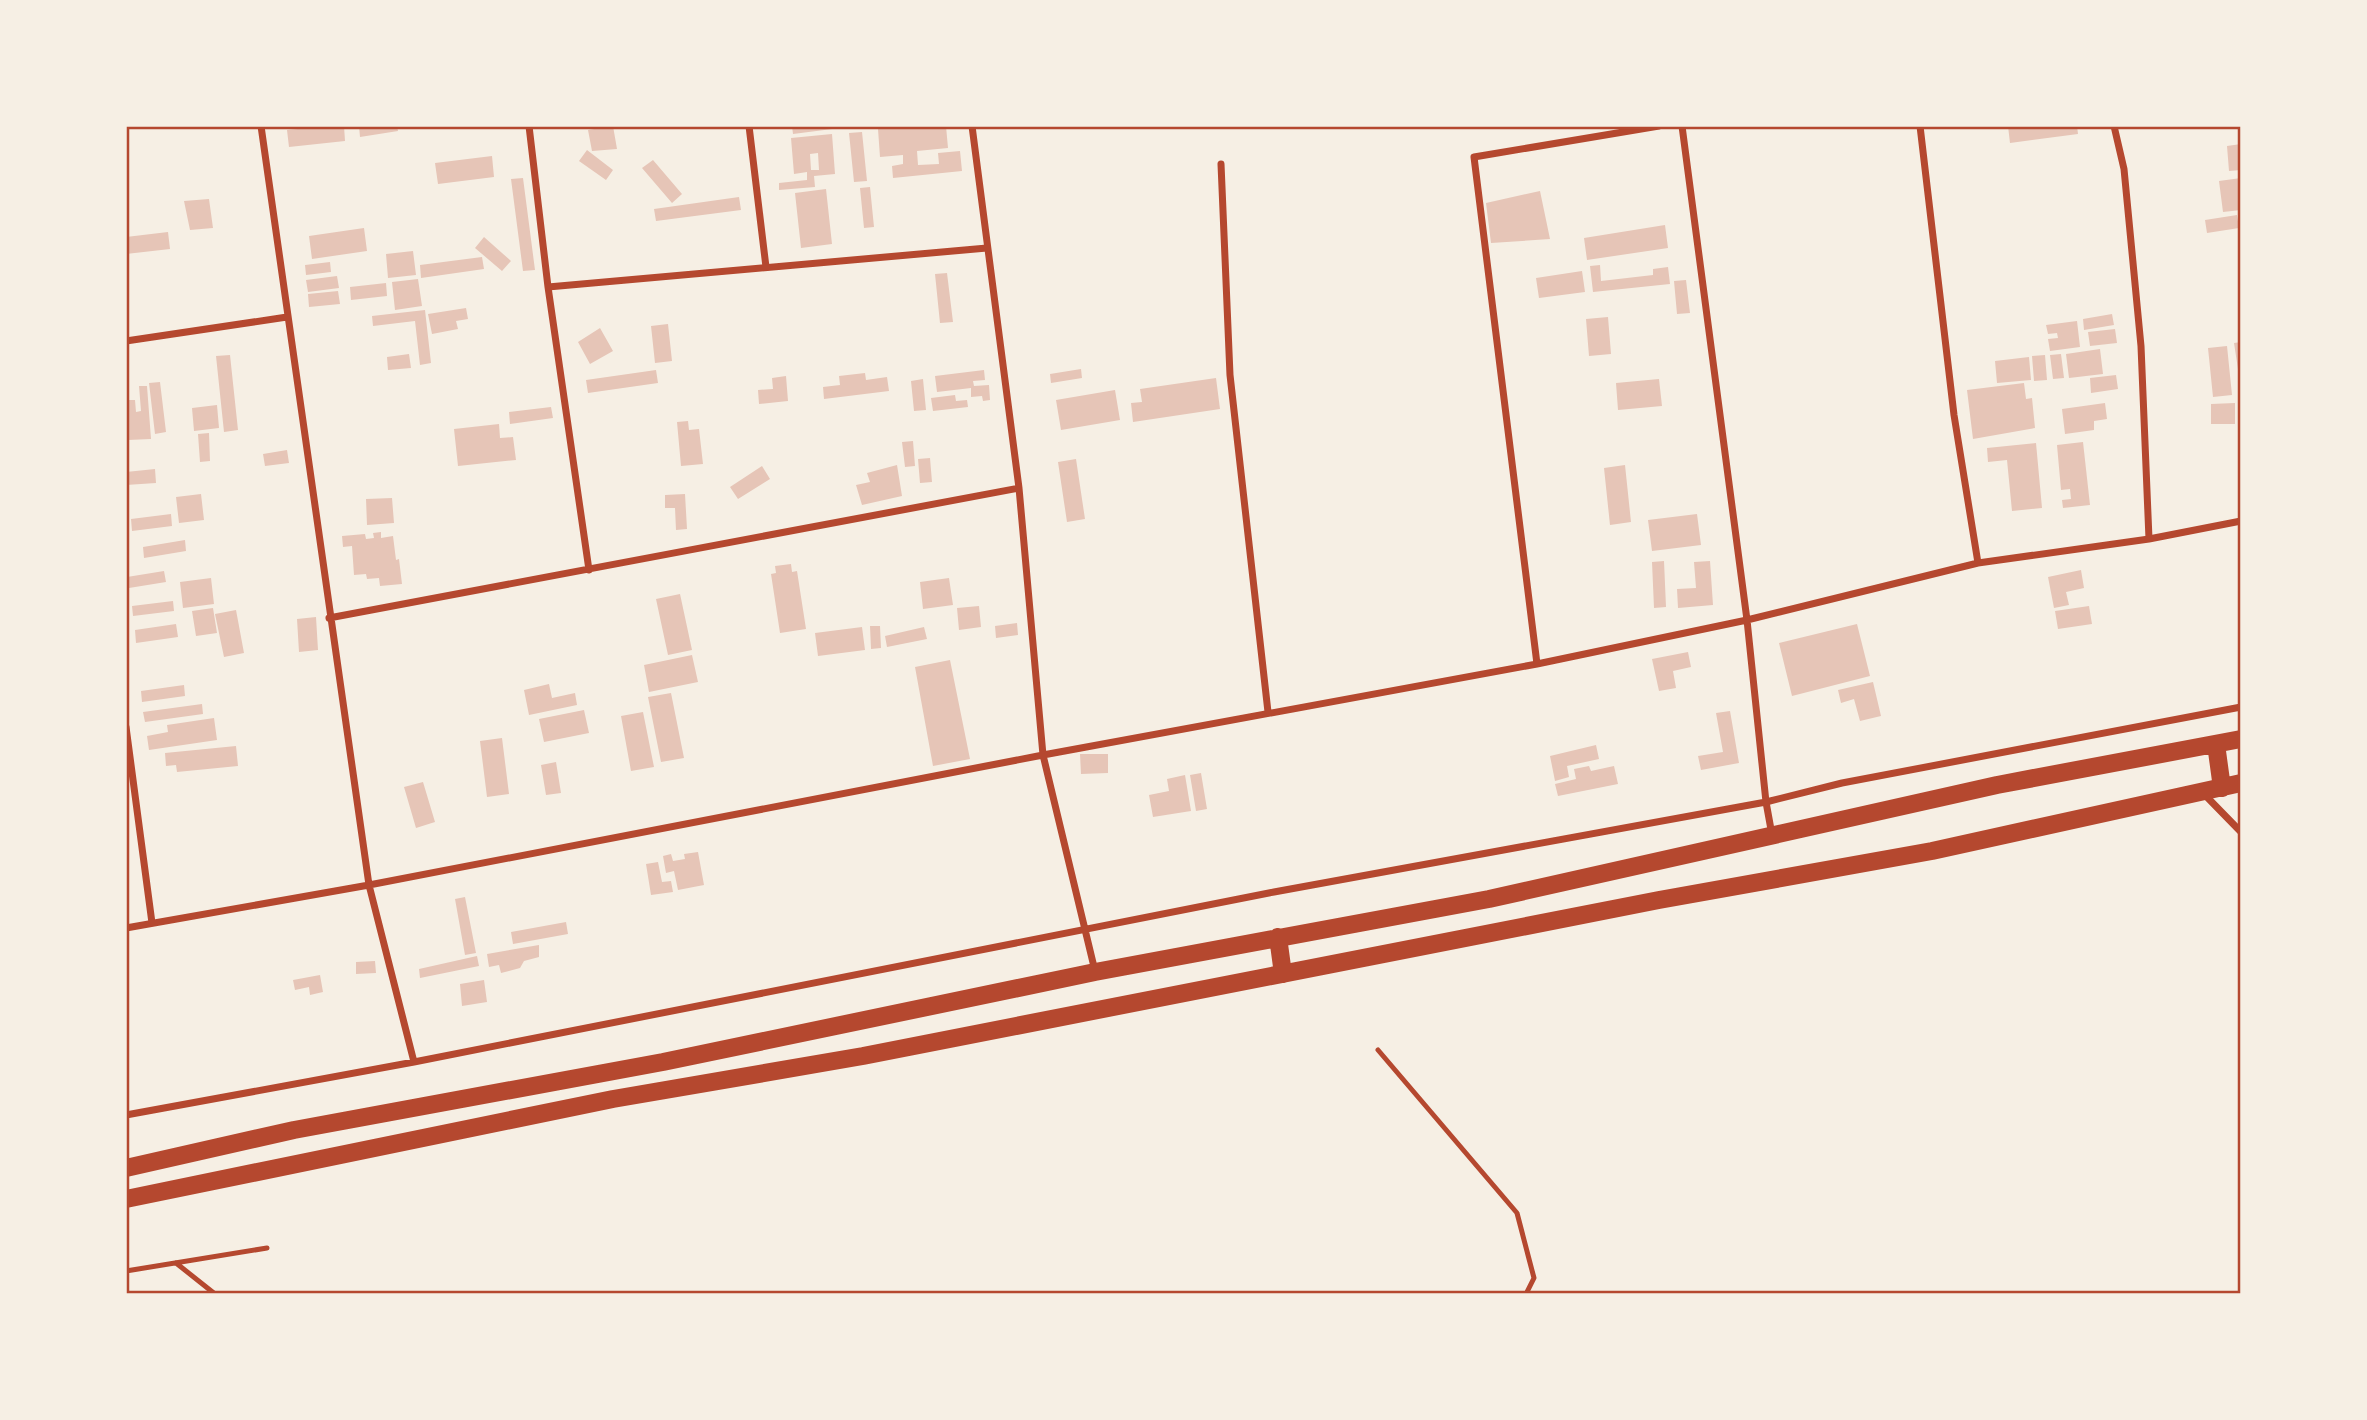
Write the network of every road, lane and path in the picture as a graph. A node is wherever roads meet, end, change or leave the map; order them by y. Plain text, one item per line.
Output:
1 (261, 126) edge
2 (529, 126) edge
3 (749, 126) edge
4 (972, 126) edge
5 (1659, 126) edge
6 (1682, 126) edge
7 (1920, 126) edge
8 (2114, 126) edge
9 (1222, 164) dead end
10 (987, 248) junction
11 (766, 267) junction
12 (548, 287) junction
13 (287, 317) junction
14 (126, 341) edge
15 (1019, 488) junction
16 (2241, 521) edge
17 (2149, 539) junction
18 (1978, 563) junction
19 (589, 570) junction
20 (330, 618) junction
21 (1747, 620) junction
22 (1537, 664) junction
23 (2241, 707) edge
24 (1268, 712) junction
25 (126, 727) edge
26 (2241, 739) edge
27 (2216, 744) junction
28 (1043, 755) junction
29 (2241, 783) edge
30 (2222, 788) junction
31 (2202, 793) junction
32 (1766, 802) junction
33 (2241, 832) edge
34 (1772, 836) junction
35 (369, 885) junction
36 (152, 923) junction
37 (126, 928) edge
38 (1087, 931) junction
39 (1278, 937) junction
40 (1095, 972) junction
41 (1283, 974) junction
42 (1378, 1050) dead end
43 (414, 1062) junction
44 (126, 1115) edge
45 (152, 1163) junction
46 (126, 1168) edge
47 (159, 1192) junction
48 (126, 1199) edge
49 (267, 1248) dead end
50 (176, 1263) junction
51 (126, 1271) edge
52 (215, 1294) edge
53 (1526, 1294) edge

1 - 13 street
2 - 12 street
3 - 11 street
4 - 10 street
5 - 22 street
6 - 21 street
7 - 18 street
8 - 17 street
9 - 24 street
10 - 11 street
10 - 15 street
11 - 12 street
12 - 19 street
13 - 14 street
13 - 20 street
15 - 19 street
15 - 28 street
16 - 17 street
17 - 18 street
18 - 21 street
19 - 20 street
20 - 35 street
21 - 22 street
21 - 32 street
22 - 24 street
23 - 32 street
24 - 28 street
25 - 36 street
26 - 27 main road
27 - 30 main road
27 - 34 main road
28 - 35 street
28 - 38 street
29 - 30 main road
30 - 31 main road
31 - 33 street
31 - 41 main road
32 - 34 street
32 - 38 street
34 - 39 main road
35 - 36 street
35 - 43 street
36 - 37 street
38 - 40 street
38 - 43 street
39 - 40 main road
39 - 41 main road
40 - 45 main road
41 - 47 main road
42 - 53 lane
43 - 44 street
45 - 46 main road
45 - 47 main road
47 - 48 main road
49 - 50 lane
50 - 51 lane
50 - 52 lane

